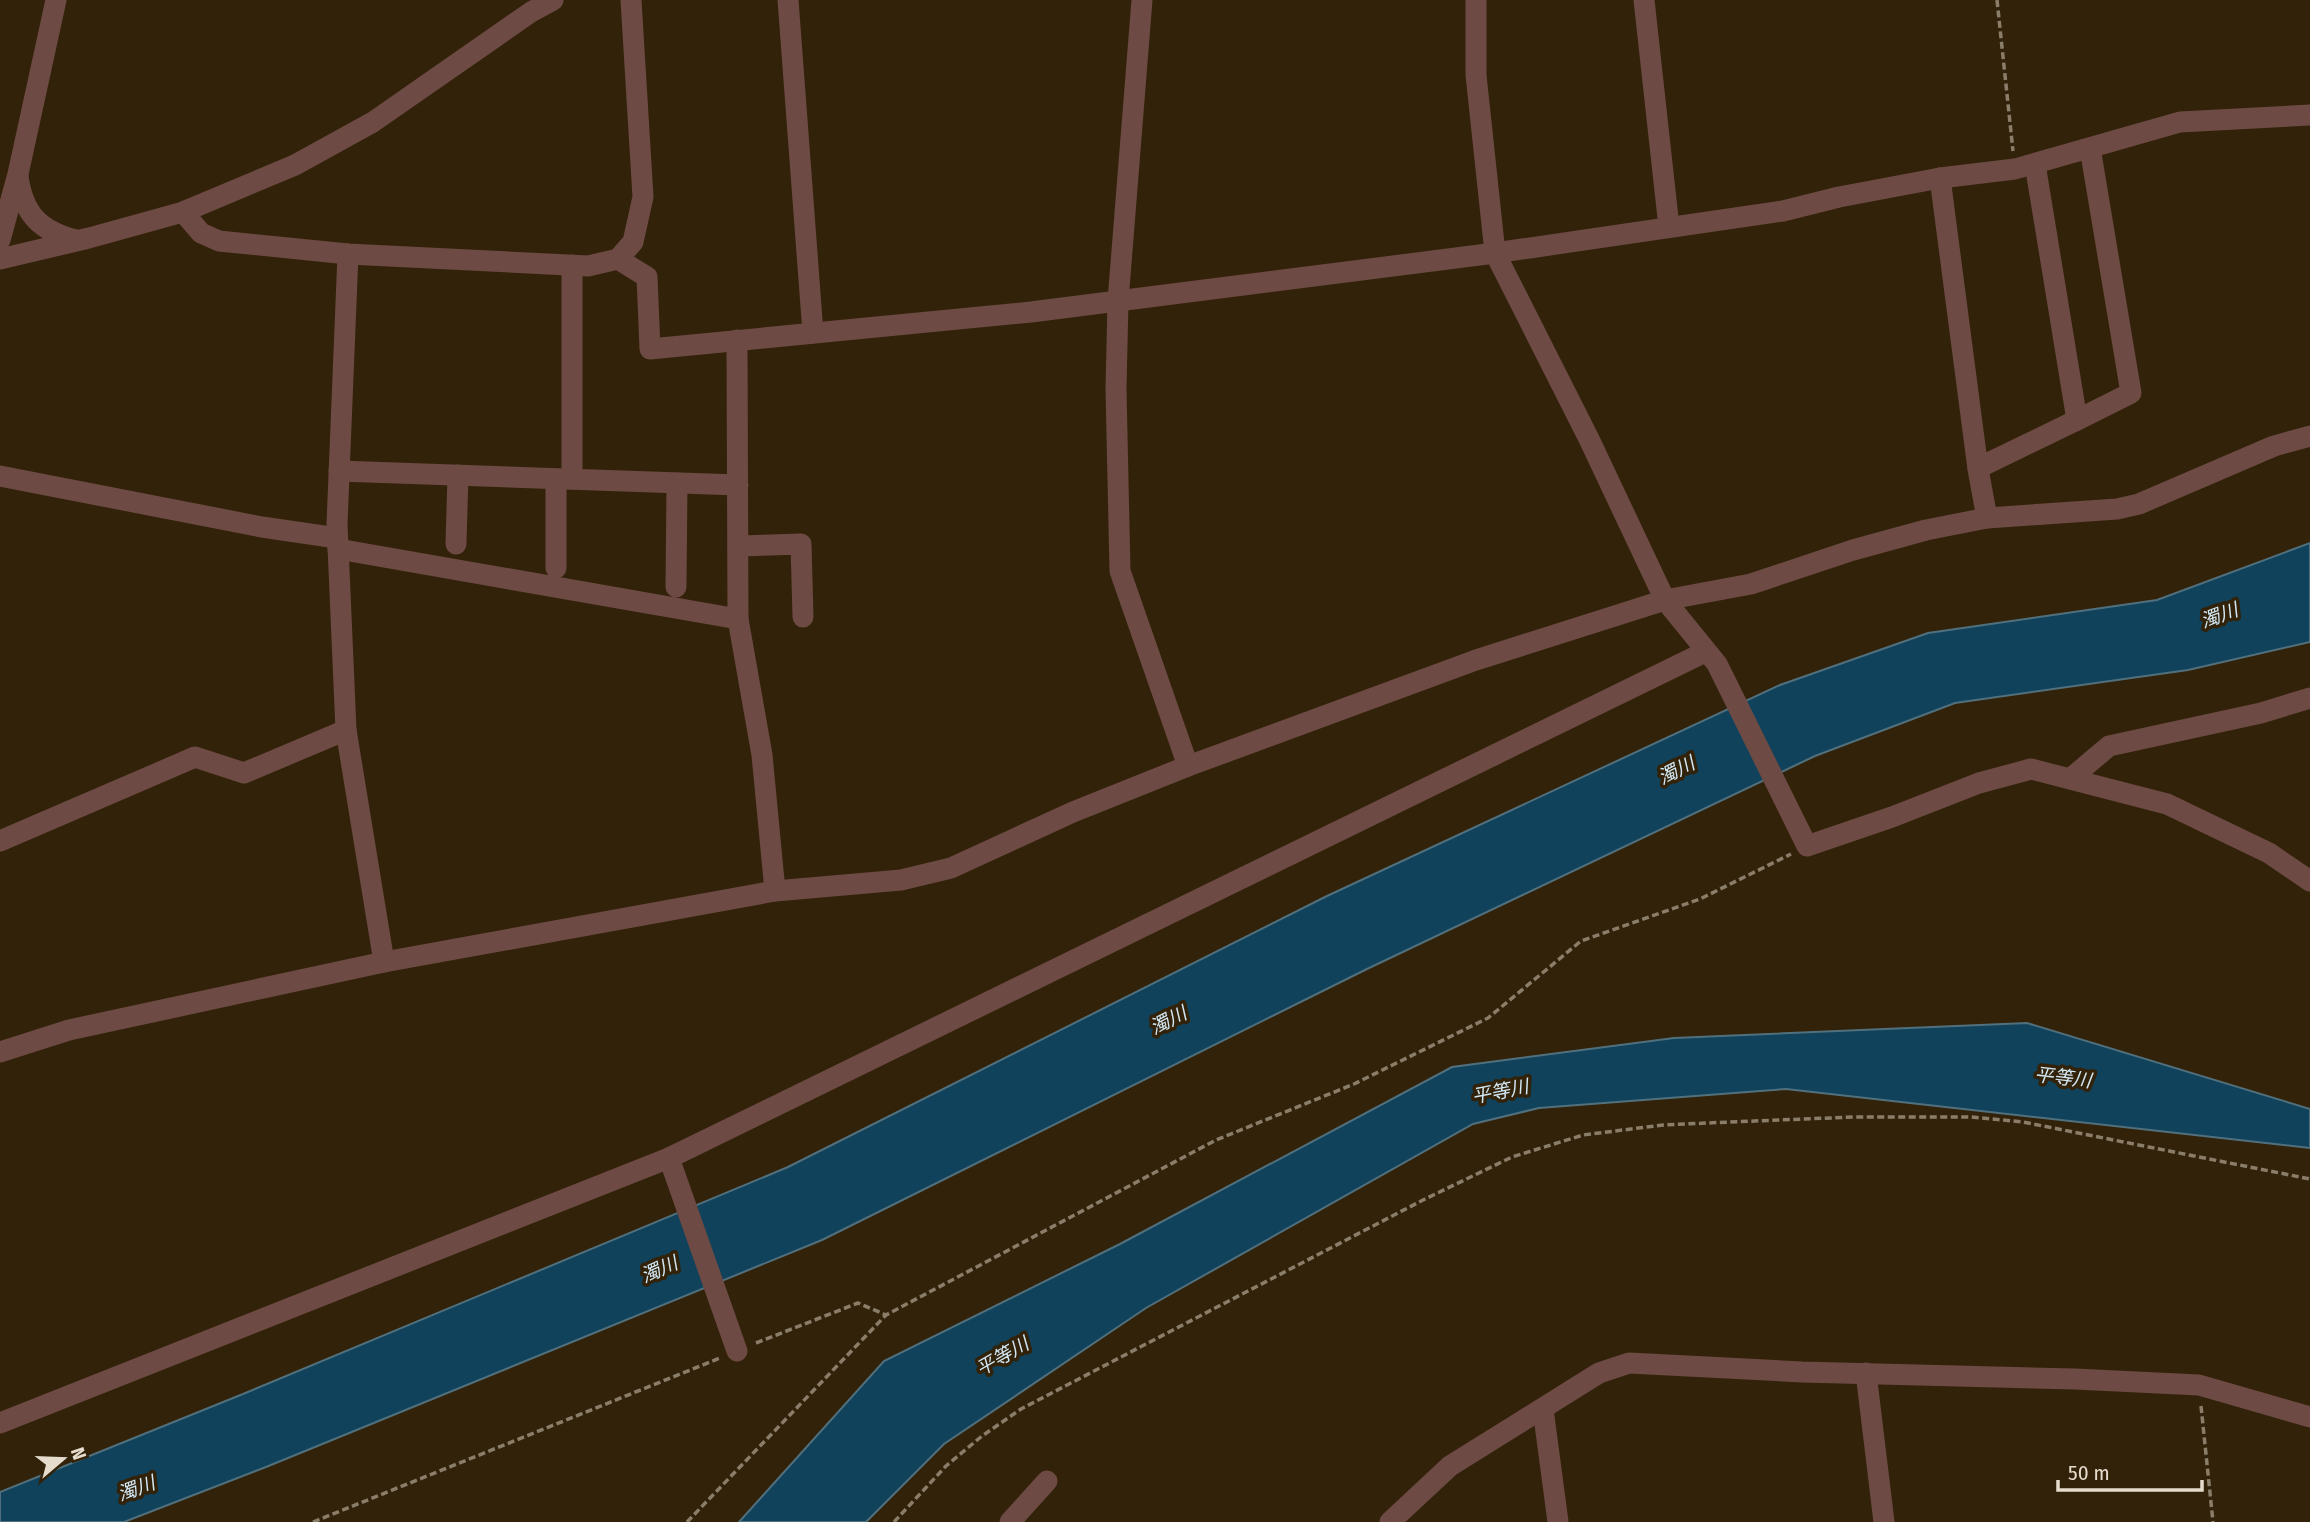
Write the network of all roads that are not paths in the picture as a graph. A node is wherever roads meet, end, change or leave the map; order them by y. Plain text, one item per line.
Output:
1 (56, 0) edge
2 (553, 0) edge
3 (631, 0) edge
4 (788, 0) edge
5 (1142, 0) edge
6 (1476, 0) edge
7 (1644, 0) edge
8 (2310, 116) edge
9 (2090, 148) junction
10 (2025, 167) junction
11 (18, 174) junction
12 (1940, 178) junction
13 (183, 212) junction
14 (1670, 227) junction
15 (0, 240) edge
16 (79, 240) junction
17 (1495, 253) junction
18 (348, 254) junction
19 (0, 259) edge
20 (618, 259) junction
21 (572, 265) junction
22 (1118, 301) junction
23 (813, 333) junction
24 (737, 340) junction
25 (2077, 420) junction
26 (2310, 436) edge
27 (1978, 468) junction
28 (339, 471) junction
29 (0, 475) edge
30 (458, 475) junction
31 (564, 479) junction
32 (677, 483) junction
33 (738, 485) junction
34 (1987, 517) junction
35 (337, 544) junction
36 (456, 544) dead end
37 (737, 546) junction
38 (556, 568) dead end
39 (676, 587) dead end
40 (1665, 600) junction
41 (803, 617) dead end
42 (738, 618) junction
43 (1711, 658) junction
44 (2310, 698) edge
45 (346, 730) junction
46 (1188, 766) junction
47 (2070, 779) junction
48 (0, 841) edge
49 (2310, 881) edge
50 (775, 891) junction
51 (384, 962) junction
52 (0, 1052) edge
53 (672, 1165) junction
54 (734, 1343) road end
55 (1866, 1373) junction
56 (1543, 1409) junction
57 (2310, 1417) edge
58 (0, 1423) edge
59 (1047, 1481) dead end
60 (1010, 1522) edge
61 (1390, 1522) edge
62 (1558, 1522) edge
63 (1884, 1522) edge

1 - 11 street
2 - 13 street
3 - 20 street
4 - 23 street
5 - 22 street
6 - 17 street
7 - 14 street
8 - 9 street
9 - 10 street
9 - 25 street
10 - 12 street
10 - 25 street
11 - 15 street
11 - 16 street
12 - 14 street
12 - 27 street
13 - 16 street
13 - 18 street
14 - 17 street
16 - 19 street
17 - 22 street
17 - 40 street
18 - 21 street
18 - 28 street
20 - 21 street
20 - 24 street
21 - 31 street
22 - 23 street
22 - 46 street
23 - 24 street
24 - 33 street
25 - 27 street
26 - 34 street
27 - 34 street
28 - 30 street
28 - 35 street
29 - 35 street
30 - 31 street
30 - 36 street
31 - 32 street
31 - 38 street
32 - 33 street
32 - 39 street
33 - 37 street
34 - 40 street
35 - 42 street
35 - 45 street
37 - 41 street
37 - 42 street
40 - 43 street
40 - 46 street
42 - 50 street
43 - 47 street
43 - 53 street
44 - 47 street
45 - 48 street
45 - 51 street
46 - 50 street
47 - 49 street
50 - 51 street
51 - 52 street
53 - 54 street
53 - 58 street
55 - 56 street
55 - 57 street
55 - 63 street
56 - 61 street
56 - 62 street
59 - 60 street

